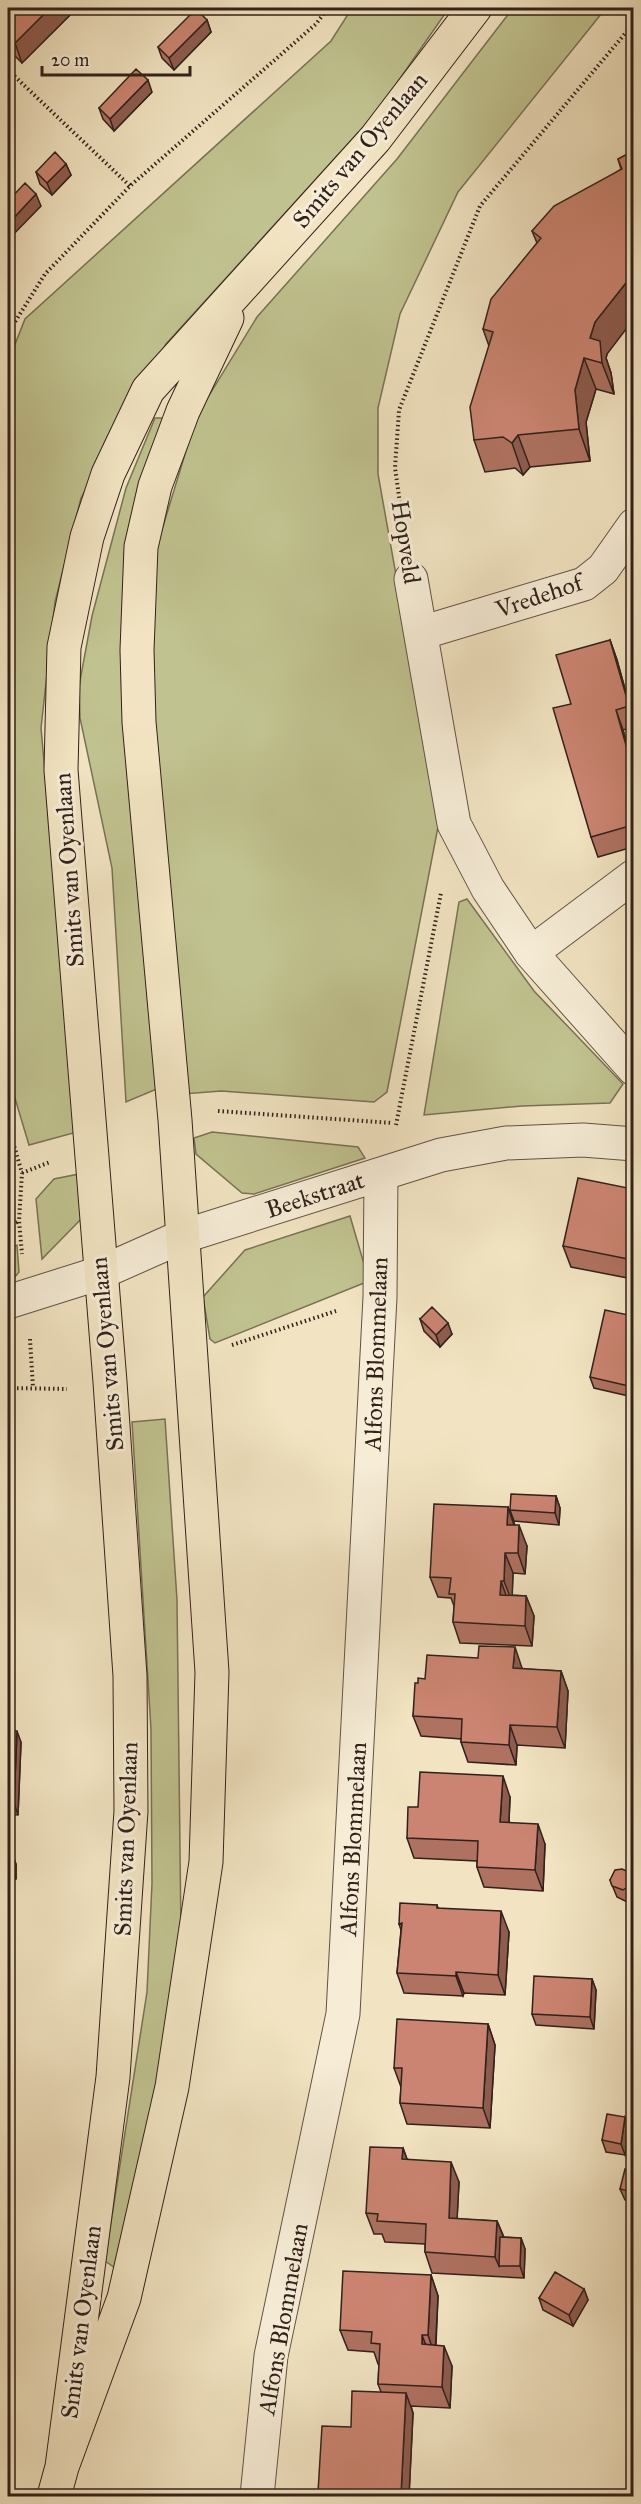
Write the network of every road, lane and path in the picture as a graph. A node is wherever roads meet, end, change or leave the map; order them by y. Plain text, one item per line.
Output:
1 (328, 8) edge
2 (475, 8) edge
3 (633, 23) edge
4 (8, 70) edge
5 (130, 186) junction
6 (241, 289) junction
7 (8, 333) edge
8 (633, 525) edge
9 (411, 579) joint
10 (421, 633) junction
11 (454, 824) junction
12 (633, 876) edge
13 (531, 953) junction
14 (633, 1070) edge
15 (633, 1144) edge
16 (381, 1174) junction
17 (19, 1221) dead end
18 (8, 1227) edge
19 (181, 1237) junction
20 (100, 1273) junction
21 (8, 1302) edge
22 (58, 2482) edge
23 (256, 2496) edge

1 - 5 path
2 - 6 main road, Smits van Oyenlaan
3 - 9 path, Hopveld
4 - 5 path
5 - 7 path
6 - 19 main road, Smits van Oyenlaan
6 - 20 main road, Smits van Oyenlaan
8 - 10 street, Vredehof
9 - 10 street, Hopveld
10 - 11 street, Hopveld
11 - 13 street, Hopveld
11 - 16 path
12 - 13 street
13 - 14 street, Hopveld
15 - 16 street, Beekstraat
16 - 19 street, Beekstraat
16 - 23 street, Alfons Blommelaan
17 - 18 path
19 - 20 street, Beekstraat
19 - 22 main road, Smits van Oyenlaan
20 - 21 street, Beekstraat
20 - 22 main road, Smits van Oyenlaan

